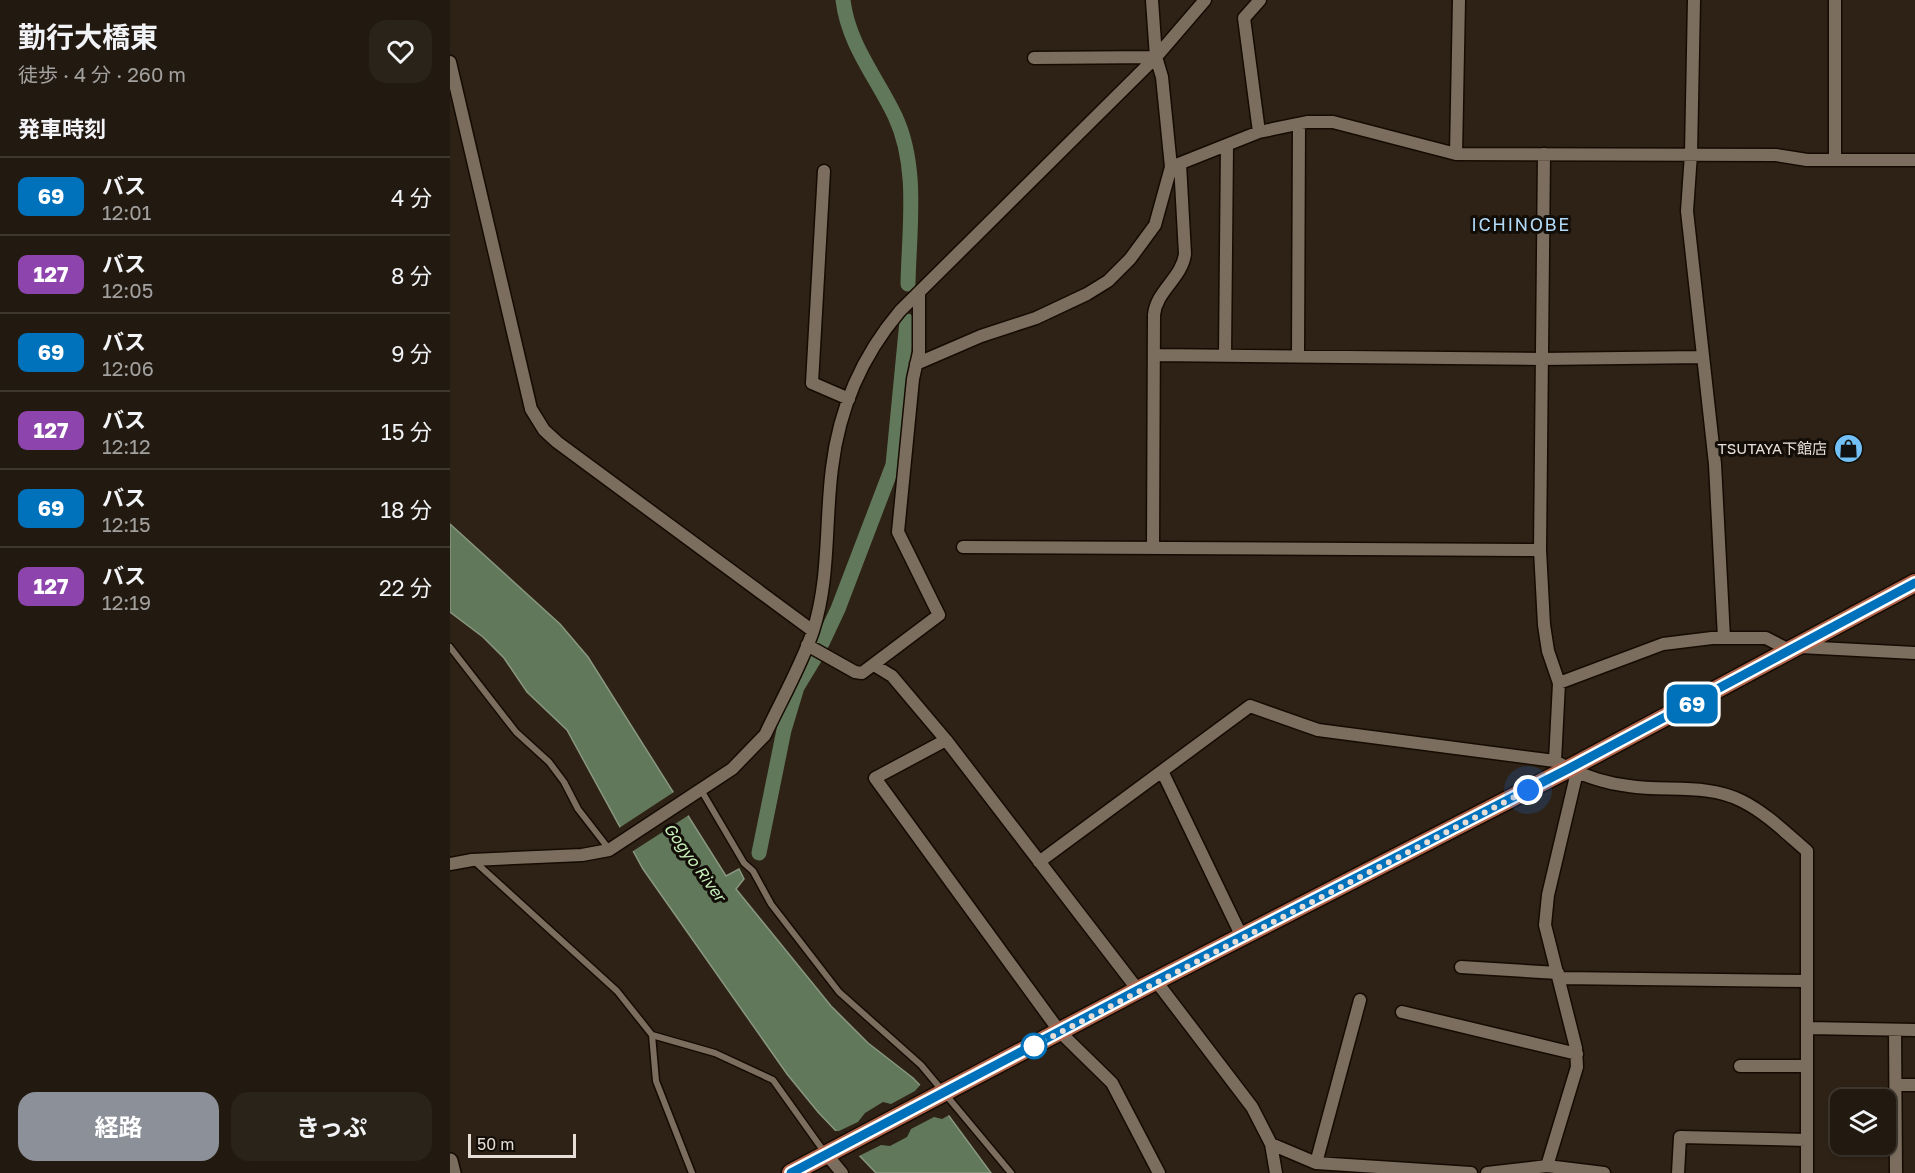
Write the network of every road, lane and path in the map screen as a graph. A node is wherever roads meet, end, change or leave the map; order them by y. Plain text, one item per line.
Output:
1 (1152, 0) edge
2 (1204, 0) edge
3 (1260, 0) edge
4 (1459, 0) edge
5 (1694, 0) edge
6 (1835, 0) edge
7 (1156, 57) junction
8 (1034, 58) dead end
9 (450, 62) edge
10 (1299, 124) junction
11 (1259, 132) junction
12 (1227, 145) junction
13 (1456, 154) junction
14 (1544, 154) junction
15 (1691, 154) junction
16 (1835, 160) junction
17 (1915, 160) edge
18 (1175, 166) junction
19 (824, 171) dead end
20 (918, 293) junction
21 (1154, 355) junction
22 (1225, 355) junction
23 (1298, 356) junction
24 (1703, 357) junction
25 (1541, 359) junction
26 (916, 364) junction
27 (849, 399) junction
28 (963, 547) dead end
29 (1153, 548) junction
30 (1540, 550) junction
31 (1915, 583) edge
32 (813, 631) junction
33 (1724, 638) junction
34 (807, 645) junction
35 (450, 646) edge
36 (1796, 649) junction
37 (1915, 653) edge
38 (874, 665) junction
39 (1559, 683) junction
40 (946, 740) junction
41 (1567, 768) junction
42 (1162, 771) junction
43 (697, 793) junction
44 (612, 848) junction
45 (472, 860) junction
46 (1039, 862) junction
47 (450, 864) edge
48 (1242, 937) junction
49 (1461, 967) dead end
50 (1559, 975) junction
51 (1156, 981) junction
52 (1807, 981) junction
53 (1138, 990) junction
54 (1360, 1000) dead end
55 (1402, 1012) dead end
56 (1808, 1028) junction
57 (1895, 1030) junction
58 (1915, 1030) edge
59 (1060, 1032) junction
60 (652, 1035) junction
61 (1577, 1054) junction
62 (1740, 1066) dead end
63 (1807, 1066) junction
64 (1896, 1085) junction
65 (1915, 1085) edge
66 (941, 1095) junction
67 (1807, 1140) junction
68 (1270, 1144) junction
69 (829, 1153) junction
70 (450, 1161) edge
71 (1316, 1163) junction
72 (1547, 1166) junction
73 (453, 1173) edge
74 (692, 1173) edge
75 (791, 1173) edge
76 (842, 1173) edge
77 (1011, 1173) edge
78 (1159, 1173) edge
79 (1276, 1173) edge
80 (1471, 1173) edge
81 (1487, 1173) edge
82 (1604, 1173) edge
83 (1678, 1173) edge
84 (1807, 1173) edge
85 (1896, 1173) edge

1 - 7 street
2 - 7 street
3 - 11 street
4 - 13 street
5 - 15 street
6 - 16 street
7 - 8 street
7 - 18 street
7 - 20 street
9 - 32 street
10 - 11 street
10 - 13 street
10 - 23 street
11 - 12 street
12 - 18 street
12 - 22 street
13 - 14 street
14 - 15 street
14 - 25 street
15 - 16 street
15 - 24 street
16 - 17 street
18 - 21 street
18 - 26 street
19 - 27 street
20 - 26 street
20 - 27 street
21 - 22 street
21 - 29 street
22 - 23 street
23 - 25 street
24 - 25 street
24 - 33 street
25 - 30 street
26 - 38 street
27 - 32 street
28 - 29 street
29 - 30 street
30 - 39 street
31 - 36 main road
32 - 34 street
33 - 36 street
33 - 39 street
34 - 38 street
34 - 43 street
35 - 44 lane
36 - 37 street
36 - 41 main road
38 - 40 street
39 - 41 street
40 - 46 street
40 - 59 street
41 - 42 street
41 - 48 main road
41 - 50 street
41 - 52 street
42 - 46 street
42 - 48 street
43 - 44 street
43 - 66 lane
44 - 45 street
45 - 47 street
45 - 60 lane
46 - 53 street
48 - 51 main road
49 - 50 street
50 - 52 street
50 - 61 street
51 - 53 main road
51 - 68 street
52 - 56 street
53 - 59 main road
54 - 71 street
55 - 61 street
56 - 57 street
56 - 63 street
57 - 58 street
57 - 64 street
59 - 66 main road
59 - 78 street
60 - 69 lane
60 - 74 lane
61 - 72 street
62 - 63 street
63 - 67 street
64 - 65 street
64 - 85 street
66 - 69 main road
66 - 77 lane
67 - 83 street
67 - 84 street
68 - 71 street
68 - 79 street
69 - 75 main road
69 - 76 street
70 - 73 street
71 - 80 street
72 - 81 street
72 - 82 street

